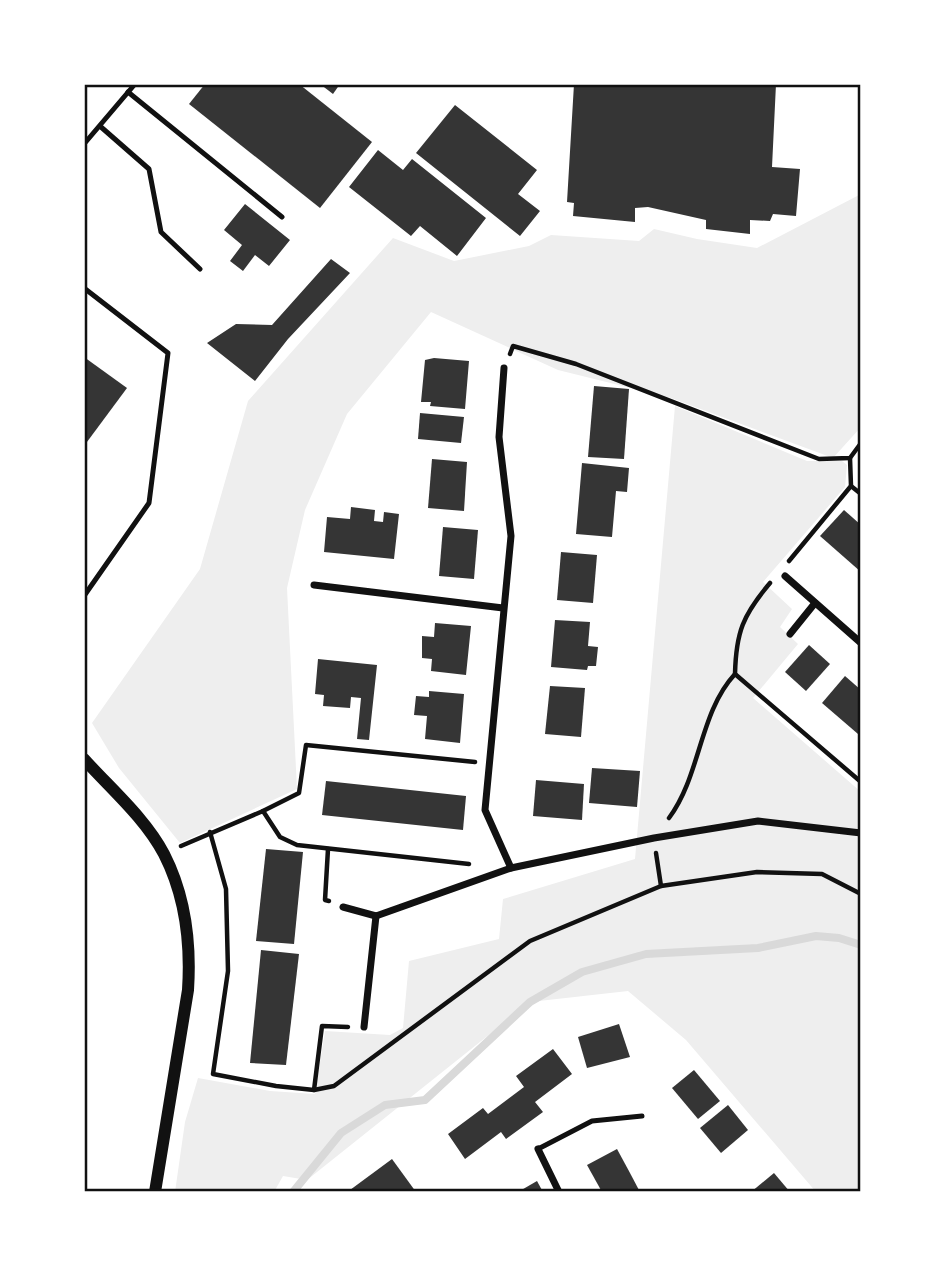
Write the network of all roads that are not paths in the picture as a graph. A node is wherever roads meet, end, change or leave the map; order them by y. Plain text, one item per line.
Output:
1 (135, 84) edge
2 (128, 92) junction
3 (101, 127) junction
4 (84, 145) edge
5 (282, 217) dead end
6 (200, 269) dead end
7 (84, 288) edge
8 (504, 368) road end
9 (785, 576) dead end
10 (314, 585) dead end
11 (84, 596) edge
12 (815, 603) junction
13 (503, 608) junction
14 (790, 634) dead end
15 (861, 643) edge
16 (84, 759) edge
17 (861, 833) edge
18 (510, 868) junction
19 (343, 907) road end
20 (376, 916) junction
21 (363, 1027) road end
22 (642, 1116) dead end
23 (538, 1149) joint
24 (155, 1192) edge
25 (559, 1192) edge

1 - 2 lane
2 - 3 lane
2 - 5 lane
3 - 4 lane
3 - 6 lane
7 - 11 lane
8 - 13 street
9 - 12 street
10 - 13 street
12 - 14 street
12 - 15 street
13 - 18 street
16 - 24 street
17 - 18 street
18 - 20 street
19 - 20 street
20 - 21 street
22 - 23 lane
23 - 25 street

